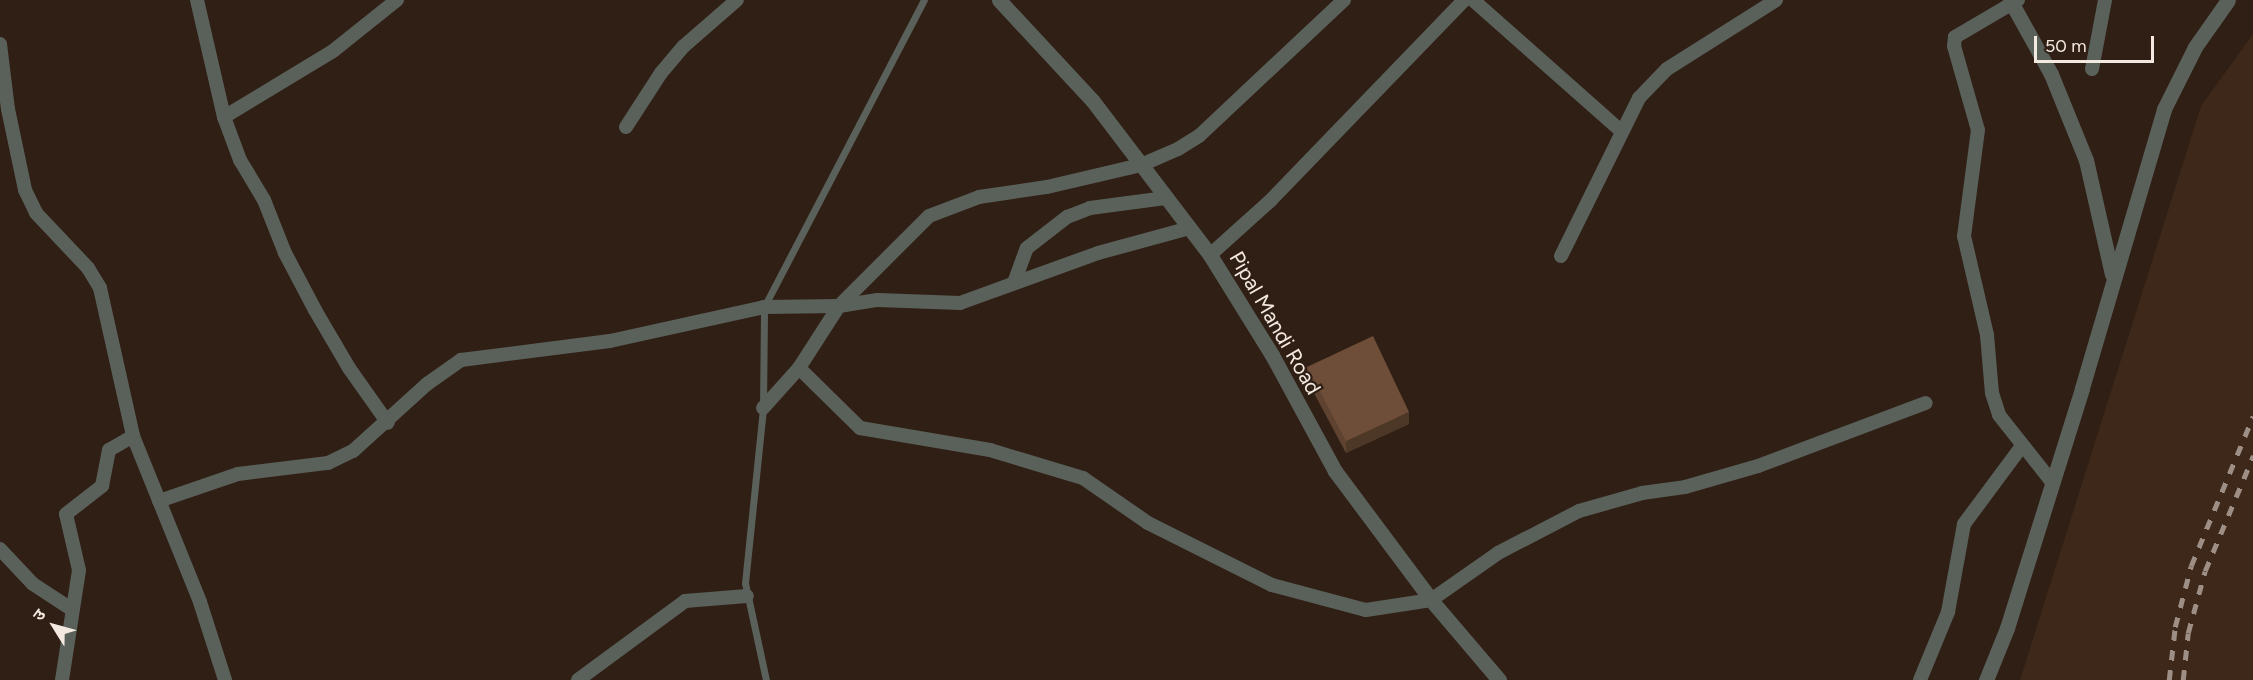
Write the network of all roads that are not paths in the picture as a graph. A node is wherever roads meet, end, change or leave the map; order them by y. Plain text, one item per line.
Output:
1 (197, 0) edge
2 (397, 0) edge
3 (737, 0) edge
4 (924, 0) edge
5 (999, 0) edge
6 (1344, 0) edge
7 (1464, 0) edge
8 (1473, 0) edge
9 (1776, 0) edge
10 (2105, 0) edge
11 (2228, 0) edge
12 (2014, 2) edge
13 (0, 47) edge
14 (2092, 69) dead end
15 (4, 111) edge
16 (224, 117) junction
17 (626, 127) dead end
18 (1620, 130) junction
19 (1141, 165) junction
20 (1165, 198) junction
21 (1190, 228) junction
22 (1210, 255) junction
23 (1561, 256) dead end
24 (2113, 276) junction
25 (1014, 283) junction
26 (764, 306) junction
27 (839, 306) junction
28 (799, 369) junction
29 (1926, 403) dead end
30 (763, 408) junction
31 (388, 423) junction
32 (133, 436) junction
33 (2022, 446) junction
34 (2052, 483) junction
35 (159, 501) junction
36 (0, 549) edge
37 (747, 596) junction
38 (1431, 600) junction
39 (71, 609) junction
40 (62, 680) edge
41 (225, 680) edge
42 (578, 680) edge
43 (766, 680) edge
44 (1499, 680) edge
45 (1920, 680) edge
46 (1986, 680) edge

1 - 16 street
2 - 16 street
3 - 17 street
4 - 26 lane
5 - 19 street, Pipal Mandi Road
6 - 19 street
7 - 22 street
8 - 18 street
9 - 18 street
10 - 14 street
11 - 24 street
12 - 24 street
12 - 33 street
13 - 15 street
15 - 32 street
16 - 31 street
18 - 23 street
19 - 20 street, Pipal Mandi Road
19 - 27 street
20 - 21 street, Pipal Mandi Road
20 - 25 street
21 - 22 street, Pipal Mandi Road
21 - 25 street
22 - 38 street, Pipal Mandi Road
24 - 34 street
25 - 27 street
26 - 27 street
26 - 30 lane
26 - 31 street
27 - 28 street
28 - 30 street
28 - 38 street
29 - 38 street
30 - 37 lane
31 - 35 street
32 - 35 street
32 - 39 street
33 - 34 street
33 - 45 street
34 - 46 street
35 - 41 street
36 - 39 street
37 - 42 street
37 - 43 lane
38 - 44 street, Pipal Mandi Road
39 - 40 street

